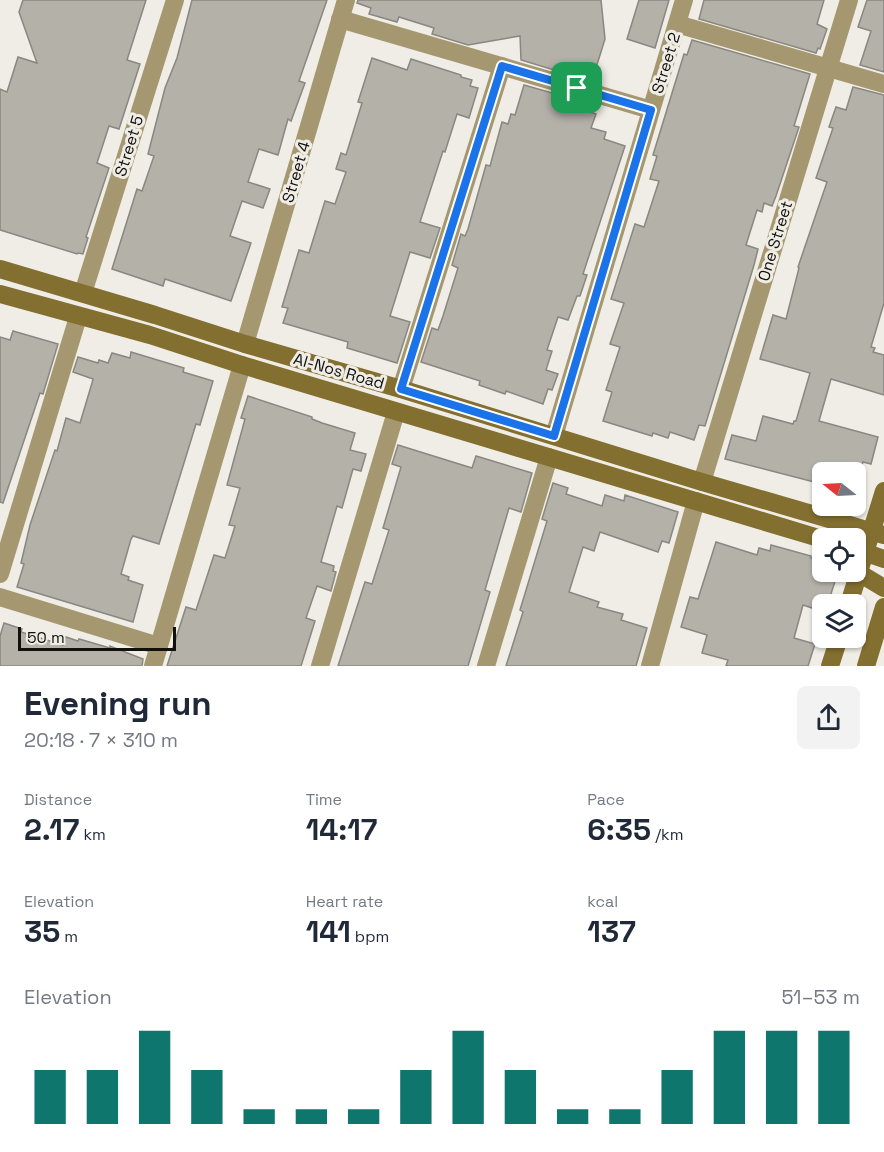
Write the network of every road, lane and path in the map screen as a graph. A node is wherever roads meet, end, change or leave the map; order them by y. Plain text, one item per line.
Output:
1 (175, 0) edge
2 (346, 0) edge
3 (684, 0) edge
4 (849, 0) edge
5 (340, 19) junction
6 (677, 24) junction
7 (502, 66) junction
8 (828, 67) junction
9 (884, 84) edge
10 (651, 110) junction
11 (0, 269) edge
12 (83, 293) junction
13 (0, 294) edge
14 (78, 317) junction
15 (245, 344) junction
16 (242, 365) junction
17 (401, 389) junction
18 (396, 412) junction
19 (554, 436) junction
20 (549, 457) junction
21 (702, 482) junction
22 (884, 491) edge
23 (696, 501) junction
24 (878, 533) edge
25 (812, 536) edge
26 (866, 545) edge
27 (866, 553) edge
28 (884, 559) edge
29 (1, 562) edge
30 (866, 577) edge
31 (884, 588) edge
32 (0, 597) edge
33 (884, 607) edge
34 (159, 646) junction
35 (836, 648) edge
36 (153, 666) edge
37 (320, 666) edge
38 (486, 666) edge
39 (650, 666) edge
40 (830, 666) edge
41 (866, 666) edge

1 - 12 street, Street 5
2 - 5 street, Street 4
3 - 6 street, Street 2
4 - 8 street, One Street
5 - 7 street
5 - 15 street, Street 4
6 - 8 street
6 - 10 street, Street 2
7 - 10 street
7 - 17 street
8 - 9 street
8 - 21 street, One Street
10 - 19 street, Street 2
11 - 12 main road, Al-Nos Road
12 - 15 main road, Al-Nos Road
13 - 14 main road, Al-Nos Road
14 - 16 main road, Al-Nos Road
14 - 29 street
15 - 17 main road, Al-Nos Road
16 - 18 main road, Al-Nos Road
16 - 34 street
17 - 19 main road, Al-Nos Road
18 - 20 main road, Al-Nos Road
18 - 37 street
19 - 21 main road, Al-Nos Road
20 - 23 main road, Al-Nos Road
20 - 38 street
21 - 24 main road, Al-Nos Road
22 - 24 main road
23 - 25 main road, Al-Nos Road
23 - 39 street
24 - 26 main road
27 - 28 main road
30 - 31 main road
32 - 34 street
33 - 41 main road
34 - 36 street
35 - 40 main road

